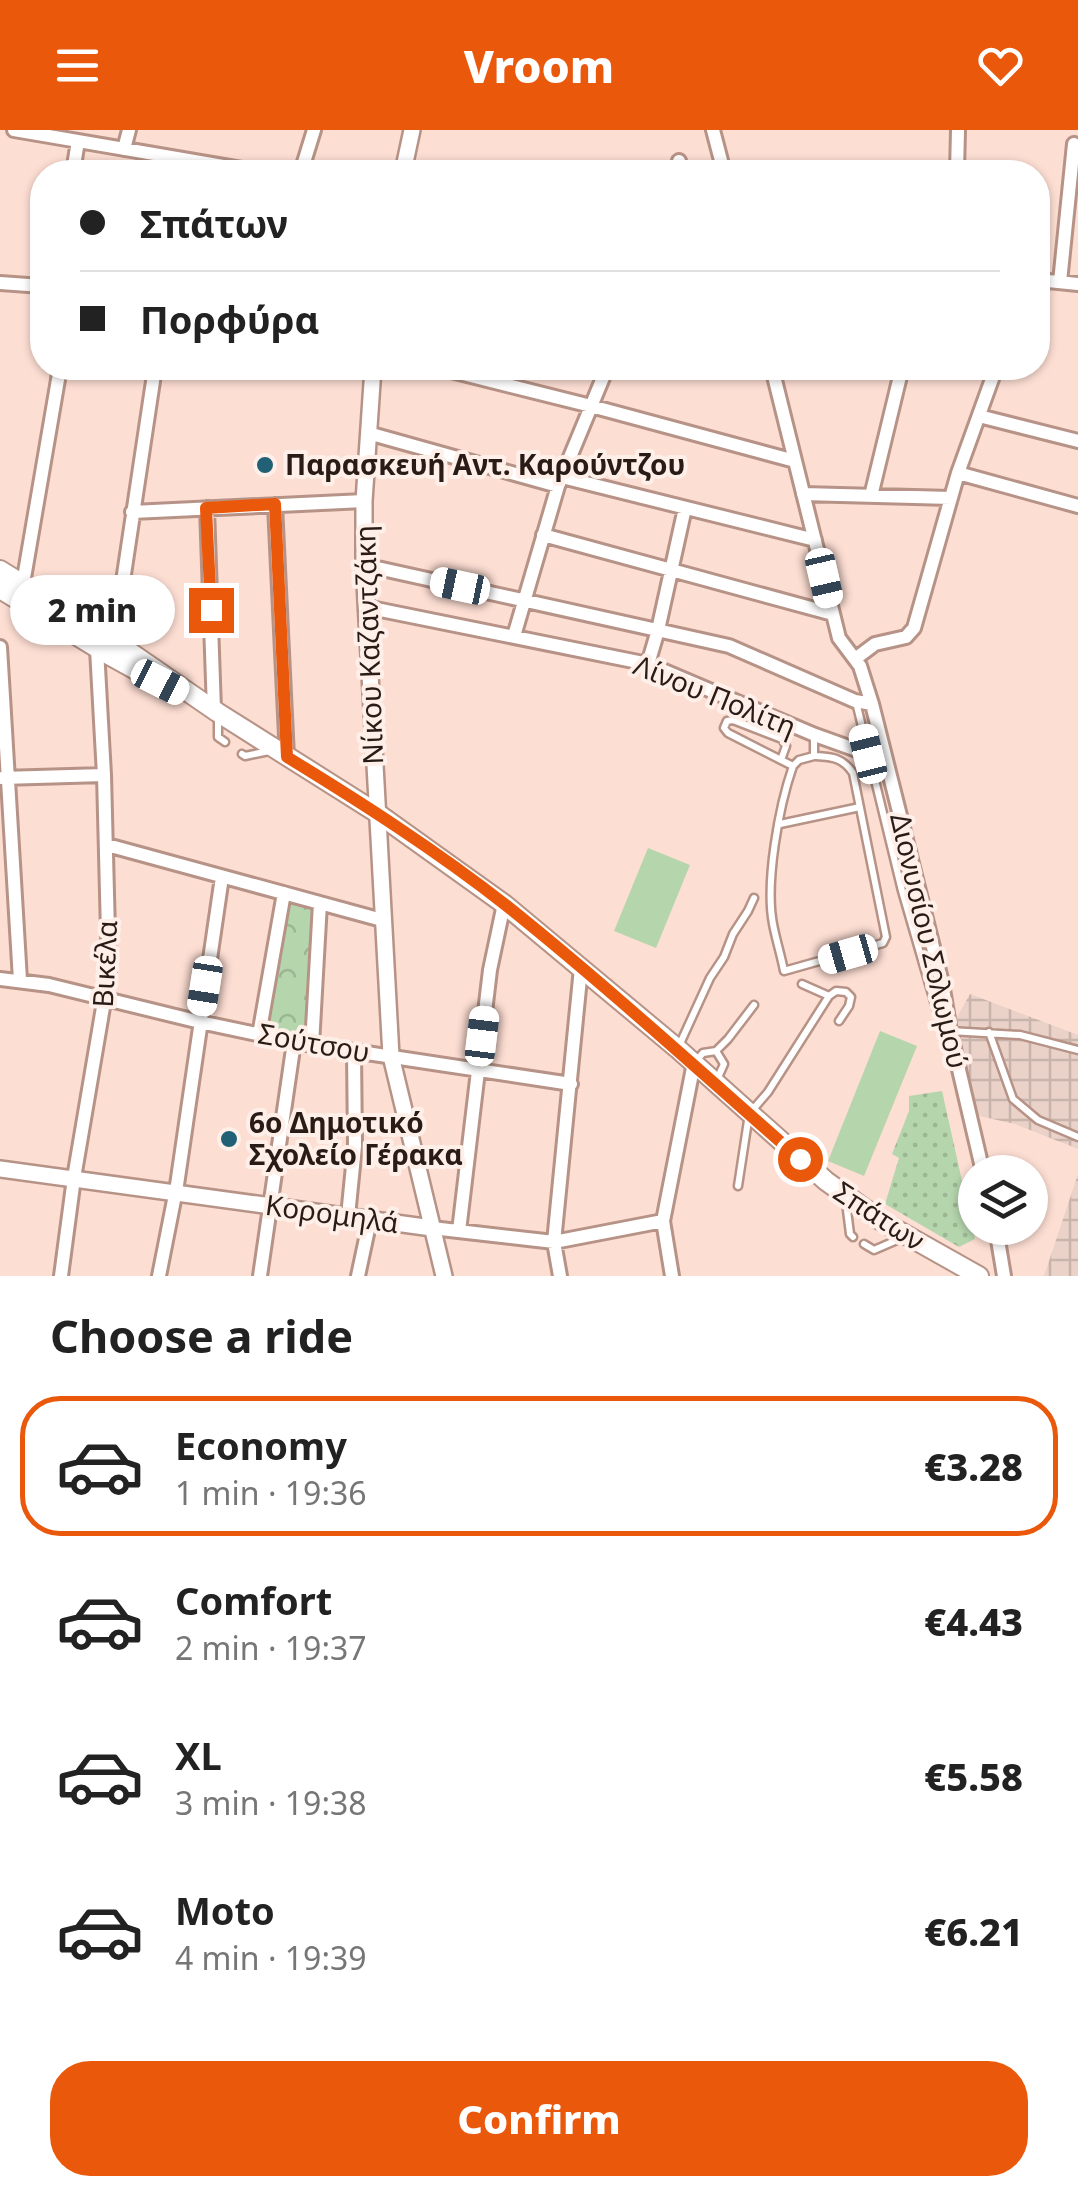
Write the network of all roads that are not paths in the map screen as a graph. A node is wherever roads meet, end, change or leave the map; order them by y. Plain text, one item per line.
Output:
1 (14, 130) edge
2 (128, 130) edge
3 (314, 130) edge
4 (412, 130) edge
5 (713, 130) edge
6 (958, 130) edge
7 (42, 132) edge
8 (78, 142) junction
9 (1074, 144) dead end
10 (124, 149) junction
11 (75, 160) edge
12 (189, 160) edge
13 (305, 160) edge
14 (405, 160) edge
15 (721, 160) edge
16 (957, 160) edge
17 (1050, 281) edge
18 (1060, 282) junction
19 (0, 283) edge
20 (1078, 284) edge
21 (30, 285) edge
22 (58, 380) edge
23 (152, 380) edge
24 (372, 380) edge
25 (487, 380) edge
26 (603, 380) edge
27 (775, 380) edge
28 (899, 380) edge
29 (992, 380) edge
30 (591, 406) junction
31 (979, 416) junction
32 (368, 433) junction
33 (1078, 441) edge
34 (795, 461) junction
35 (958, 472) junction
36 (560, 482) junction
37 (804, 494) junction
38 (871, 496) junction
39 (951, 498) junction
40 (364, 501) junction
41 (275, 504) junction
42 (1078, 506) edge
43 (206, 508) junction
44 (684, 508) junction
45 (132, 512) junction
46 (543, 534) junction
47 (816, 540) junction
48 (364, 565) junction
49 (0, 570) edge
50 (671, 570) junction
51 (23, 584) junction
52 (0, 589) edge
53 (523, 599) junction
54 (366, 607) junction
55 (833, 614) junction
56 (658, 630) junction
57 (514, 636) junction
58 (106, 645) junction
59 (0, 647) edge
60 (854, 659) junction
61 (648, 664) junction
62 (855, 700) junction
63 (872, 704) junction
64 (216, 711) junction
65 (814, 735) junction
66 (225, 742) dead end
67 (281, 753) junction
68 (242, 754) dead end
69 (868, 754) junction
70 (814, 756) junction
71 (885, 756) junction
72 (781, 760) junction
73 (793, 766) junction
74 (104, 775) junction
75 (4, 778) edge
76 (860, 807) junction
77 (377, 814) junction
78 (780, 824) junction
79 (107, 846) junction
80 (222, 876) junction
81 (284, 893) junction
82 (754, 898) dead end
83 (320, 903) junction
84 (504, 904) junction
85 (382, 920) junction
86 (581, 968) junction
87 (20, 980) junction
88 (0, 981) edge
89 (802, 984) dead end
90 (828, 996) junction
91 (105, 998) junction
92 (754, 1004) dead end
93 (200, 1022) junction
94 (838, 1022) dead end
95 (950, 1031) junction
96 (988, 1032) junction
97 (259, 1035) junction
98 (294, 1042) junction
99 (312, 1045) junction
100 (678, 1049) junction
101 (1078, 1050) edge
102 (716, 1051) junction
103 (354, 1052) junction
104 (391, 1056) junction
105 (694, 1064) junction
106 (478, 1070) junction
107 (571, 1084) junction
108 (715, 1084) junction
109 (749, 1114) junction
110 (1078, 1137) edge
111 (979, 1155) edge
112 (0, 1169) edge
113 (74, 1178) junction
114 (738, 1186) dead end
115 (176, 1192) junction
116 (845, 1196) junction
117 (270, 1206) junction
118 (348, 1216) junction
119 (370, 1220) junction
120 (662, 1221) junction
121 (432, 1228) junction
122 (459, 1232) junction
123 (907, 1236) junction
124 (854, 1237) dead end
125 (554, 1242) junction
126 (864, 1244) dead end
127 (999, 1245) edge
128 (60, 1276) edge
129 (159, 1276) edge
130 (260, 1276) edge
131 (358, 1276) edge
132 (444, 1276) edge
133 (560, 1276) edge
134 (672, 1276) edge
135 (978, 1276) edge
136 (1004, 1276) edge

1 - 7 street
2 - 10 street
3 - 13 street
4 - 14 street
5 - 15 street
6 - 16 street
7 - 8 street
8 - 10 street
8 - 11 street
9 - 18 street
10 - 12 street
17 - 18 street
18 - 20 street
19 - 21 street
22 - 51 street
23 - 45 street, Βικέλα
24 - 32 street, Νίκου Καζαντζάκη
25 - 30 street
26 - 30 street
27 - 34 street, Διονυσίου Σολωμού
28 - 38 street
29 - 31 street
30 - 34 street
30 - 36 street
31 - 33 street
31 - 35 street
32 - 36 street
32 - 40 street, Νίκου Καζαντζάκη
34 - 37 street, Διονυσίου Σολωμού
35 - 39 street
35 - 42 street
36 - 44 street
36 - 46 street
37 - 38 street
37 - 47 street, Διονυσίου Σολωμού
38 - 39 street
39 - 60 street
40 - 41 street
40 - 48 street, Νίκου Καζαντζάκη
41 - 43 street
41 - 67 street
43 - 45 street
43 - 64 street
44 - 47 street
44 - 50 street
45 - 58 street, Βικέλα
46 - 50 street
46 - 53 street
47 - 55 street, Διονυσίου Σολωμού
48 - 53 street
48 - 54 street, Νίκου Καζαντζάκη
49 - 51 main road, Σπάτων
50 - 55 street
50 - 56 street
51 - 58 main road, Σπάτων
52 - 58 main road, Σπάτων
53 - 56 street
53 - 57 street
54 - 57 street, Λίνου Πολίτη
54 - 77 street, Νίκου Καζαντζάκη
55 - 60 street, Διονυσίου Σολωμού
56 - 61 street
56 - 62 street
57 - 61 street, Λίνου Πολίτη
58 - 64 main road, Σπάτων
58 - 74 street, Βικέλα
59 - 75 street
60 - 63 street, Διονυσίου Σολωμού
61 - 65 street, Λίνου Πολίτη
62 - 63 street
62 - 69 lane
63 - 71 street, Διονυσίου Σολωμού
64 - 66 lane
64 - 67 main road, Σπάτων
65 - 69 street, Λίνου Πολίτη
65 - 70 lane
67 - 68 lane
67 - 77 main road, Σπάτων
69 - 71 street, Λίνου Πολίτη
69 - 95 lane
70 - 73 lane
70 - 76 lane
71 - 95 street, Διονυσίου Σολωμού
72 - 72 lane
72 - 73 lane
73 - 78 lane
74 - 75 street
74 - 79 street, Βικέλα
75 - 87 street
76 - 78 lane
76 - 78 lane
77 - 84 main road, Σπάτων
77 - 85 street, Νίκου Καζαντζάκη
79 - 80 street
79 - 91 street, Βικέλα
80 - 81 street
80 - 93 street
81 - 83 street
81 - 97 street
82 - 100 lane
83 - 85 street
83 - 99 street
84 - 86 main road, Σπάτων
84 - 106 street
85 - 104 street, Νίκου Καζαντζάκη
86 - 100 main road, Σπάτων
86 - 107 street
87 - 88 street, Σούτσου
87 - 91 street, Σούτσου
89 - 90 lane
90 - 94 lane
90 - 109 lane
91 - 93 street, Σούτσου
91 - 113 street, Βικέλα
92 - 102 lane
93 - 97 street, Σούτσου
93 - 115 street
95 - 96 lane
95 - 111 street, Διονυσίου Σολωμού
96 - 101 lane
96 - 110 lane
97 - 98 street, Σούτσου
98 - 99 street, Σούτσου
98 - 117 street
99 - 103 street, Σούτσου
100 - 105 main road, Σπάτων
102 - 105 lane
102 - 108 lane
103 - 104 street, Σούτσου
103 - 118 street
104 - 106 street, Σούτσου
104 - 121 street, Νίκου Καζαντζάκη
105 - 108 main road, Σπάτων
105 - 120 street
106 - 107 street, Σούτσου
106 - 122 street
107 - 125 street
108 - 109 main road, Σπάτων
109 - 114 lane
109 - 116 main road, Σπάτων
112 - 113 street, Κορομηλά
113 - 115 street, Κορομηλά
113 - 128 street, Βικέλα
115 - 117 street, Κορομηλά
115 - 129 street
116 - 123 main road, Σπάτων
116 - 124 lane
117 - 118 street, Κορομηλά
117 - 130 street
118 - 119 street, Κορομηλά
119 - 121 street, Κορομηλά
119 - 131 street
120 - 125 street, Κορομηλά
120 - 134 street
121 - 122 street, Κορομηλά
121 - 132 street, Νίκου Καζαντζάκη
122 - 125 street, Κορομηλά
123 - 126 lane
123 - 135 main road, Σπάτων
125 - 133 street
127 - 136 street

